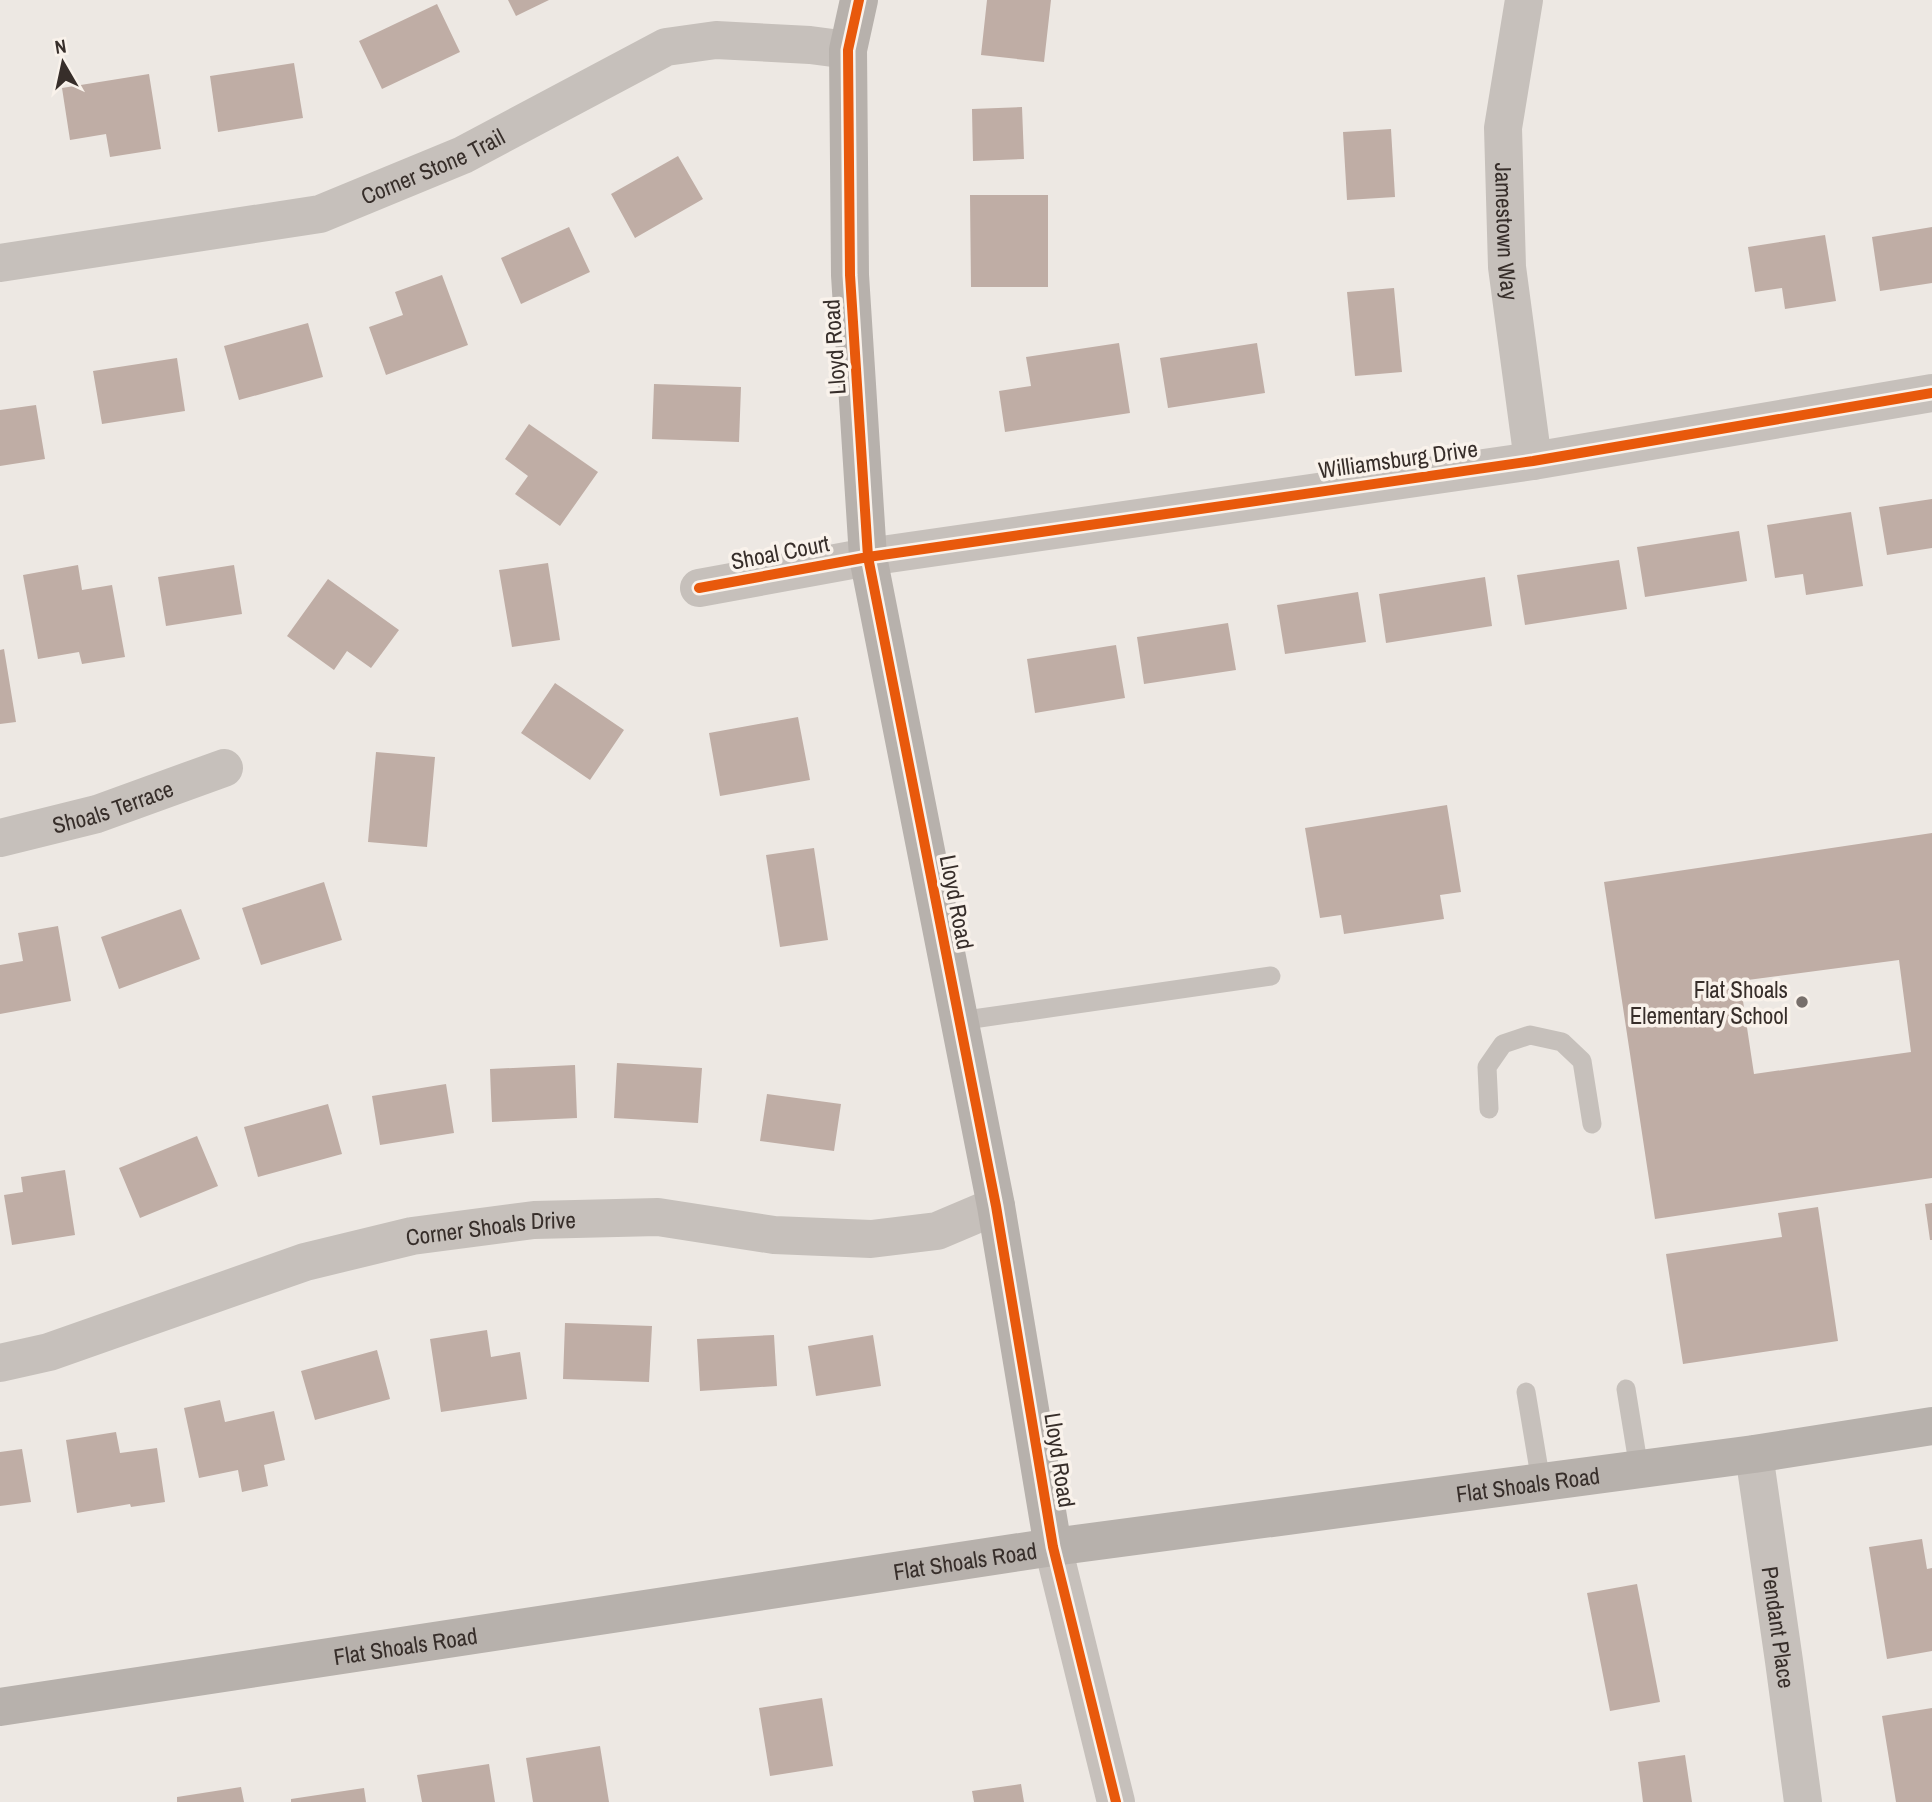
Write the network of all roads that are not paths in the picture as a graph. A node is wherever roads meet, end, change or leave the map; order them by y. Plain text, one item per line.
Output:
1 (859, 0) edge
2 (1524, 0) edge
3 (848, 50) junction
4 (0, 263) edge
5 (1932, 393) edge
6 (1533, 461) junction
7 (868, 557) junction
8 (699, 589) dead end
9 (223, 768) dead end
10 (0, 838) edge
11 (1271, 976) dead end
12 (960, 1021) junction
13 (1489, 1109) dead end
14 (1592, 1124) dead end
15 (996, 1206) junction
16 (0, 1363) edge
17 (1626, 1389) dead end
18 (1526, 1392) dead end
19 (1932, 1426) edge
20 (1754, 1454) junction
21 (1639, 1469) junction
22 (1541, 1482) junction
23 (1053, 1547) junction
24 (0, 1707) edge
25 (1116, 1802) edge
26 (1803, 1802) edge

1 - 3 main road, Lloyd Road
2 - 6 street, Jamestown Way
3 - 4 street, Corner Stone Trail
3 - 7 main road, Lloyd Road
5 - 6 street, Williamsburg Drive
6 - 7 street, Williamsburg Drive
7 - 8 street, Shoal Court
7 - 12 main road, Lloyd Road
9 - 10 street, Shoals Terrace
11 - 12 lane
12 - 15 main road, Lloyd Road
13 - 14 lane
15 - 16 street, Corner Shoals Drive
15 - 23 main road, Lloyd Road
17 - 21 lane
18 - 22 lane
19 - 20 main road, Flat Shoals Road
20 - 21 main road, Flat Shoals Road
20 - 26 street, Pendant Place
21 - 22 main road, Flat Shoals Road
22 - 23 main road, Flat Shoals Road
23 - 24 main road, Flat Shoals Road
23 - 25 street, Lloyd Road

